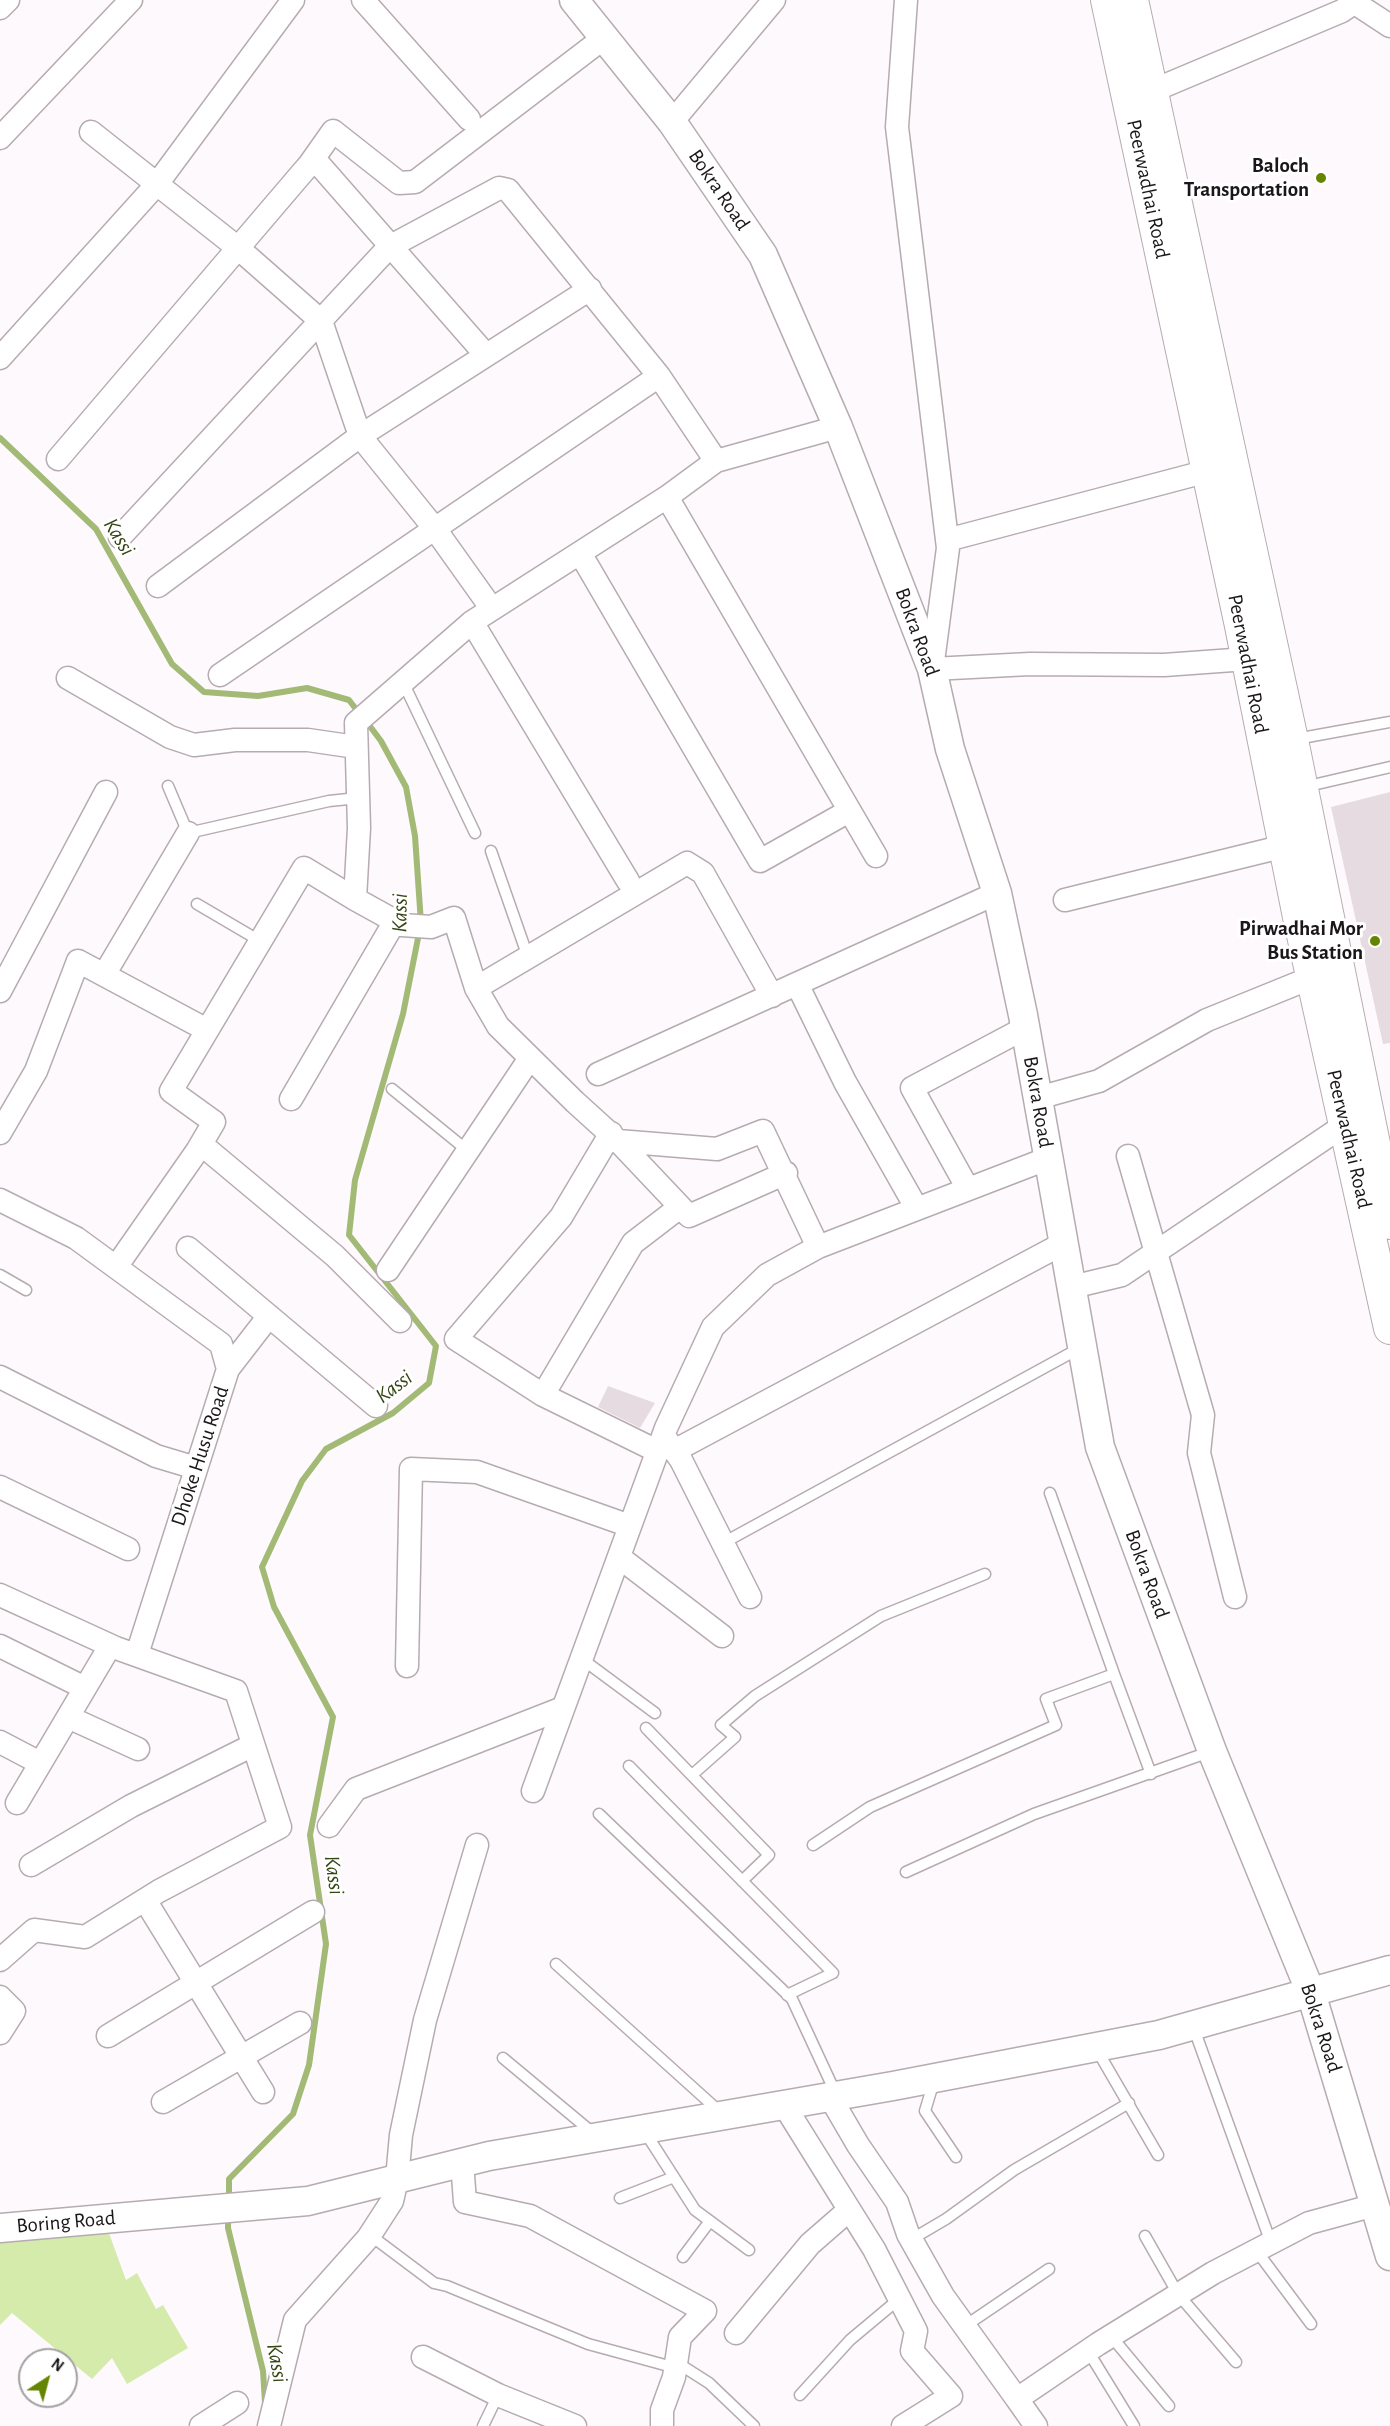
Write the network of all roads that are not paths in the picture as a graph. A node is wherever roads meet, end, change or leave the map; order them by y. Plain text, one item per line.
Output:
1 (8, 0) edge
2 (131, 0) edge
3 (293, 0) edge
4 (363, 0) edge
5 (574, 0) edge
6 (774, 0) edge
7 (906, 0) edge
8 (1107, 0) edge
9 (1132, 0) edge
10 (1356, 2) edge
11 (0, 8) edge
12 (1390, 26) edge
13 (605, 38) junction
14 (1152, 91) junction
15 (469, 119) dead end
16 (672, 122) junction
17 (91, 132) dead end
18 (0, 138) edge
19 (309, 165) junction
20 (157, 184) junction
21 (389, 247) junction
22 (237, 248) junction
23 (590, 289) junction
24 (321, 321) junction
25 (486, 355) junction
26 (0, 358) edge
27 (659, 376) junction
28 (838, 427) junction
29 (360, 436) junction
30 (58, 459) dead end
31 (716, 461) junction
32 (1208, 471) junction
33 (667, 497) junction
34 (435, 529) junction
35 (120, 537) dead end
36 (947, 540) junction
37 (580, 553) junction
38 (158, 586) dead end
39 (492, 609) junction
40 (472, 622) junction
41 (1247, 659) junction
42 (932, 669) junction
43 (220, 675) dead end
44 (68, 678) dead end
45 (402, 682) junction
46 (1390, 722) edge
47 (1278, 743) junction
48 (356, 747) junction
49 (1390, 767) edge
50 (168, 786) dead end
51 (1287, 790) junction
52 (106, 792) dead end
53 (358, 798) junction
54 (849, 811) junction
55 (188, 833) junction
56 (475, 833) dead end
57 (1285, 846) junction
58 (491, 851) dead end
59 (876, 856) dead end
60 (628, 881) dead end
61 (997, 894) junction
62 (355, 899) junction
63 (1065, 900) dead end
64 (197, 904) dead end
65 (395, 921) junction
66 (260, 941) junction
67 (528, 957) junction
68 (104, 975) junction
69 (1313, 977) junction
70 (797, 984) junction
71 (476, 988) junction
72 (0, 991) edge
73 (772, 996) junction
74 (1025, 1028) junction
75 (207, 1030) junction
76 (530, 1058) junction
77 (598, 1074) dead end
78 (392, 1089) dead end
79 (1038, 1098) junction
80 (291, 1099) dead end
81 (1346, 1124) junction
82 (0, 1132) edge
83 (614, 1137) junction
84 (201, 1144) junction
85 (468, 1151) junction
86 (1128, 1155) dead end
87 (1049, 1158) junction
88 (786, 1173) junction
89 (968, 1189) junction
90 (0, 1200) edge
91 (680, 1207) junction
92 (917, 1209) junction
93 (1390, 1223) edge
94 (1064, 1243) junction
95 (818, 1247) junction
96 (188, 1248) dead end
97 (1157, 1251) junction
98 (116, 1267) junction
99 (388, 1270) dead end
100 (0, 1275) edge
101 (1072, 1287) junction
102 (26, 1290) dead end
103 (269, 1316) junction
104 (400, 1321) dead end
105 (1390, 1328) edge
106 (1082, 1346) junction
107 (228, 1368) junction
108 (0, 1377) edge
109 (543, 1395) junction
110 (376, 1406) dead end
111 (665, 1446) junction
112 (196, 1468) junction
113 (0, 1487) edge
114 (1050, 1493) dead end
115 (630, 1526) junction
116 (723, 1543) junction
117 (128, 1549) dead end
118 (619, 1557) junction
119 (985, 1574) dead end
120 (0, 1595) edge
121 (750, 1597) dead end
122 (1235, 1597) dead end
123 (722, 1636) dead end
124 (0, 1646) edge
125 (110, 1646) junction
126 (139, 1648) dead end
127 (582, 1659) junction
128 (407, 1666) dead end
129 (1114, 1674) junction
130 (85, 1688) junction
131 (564, 1708) junction
132 (655, 1713) dead end
133 (68, 1717) junction
134 (646, 1728) dead end
135 (0, 1742) edge
136 (253, 1745) junction
137 (138, 1749) dead end
138 (1212, 1751) junction
139 (40, 1763) junction
140 (629, 1766) dead end
141 (1151, 1774) junction
142 (692, 1775) junction
143 (533, 1791) dead end
144 (16, 1803) dead end
145 (599, 1814) dead end
146 (329, 1826) dead end
147 (477, 1845) dead end
148 (813, 1845) dead end
149 (31, 1865) dead end
150 (906, 1872) dead end
151 (742, 1881) junction
152 (145, 1900) junction
153 (313, 1912) dead end
154 (0, 1960) edge
155 (556, 1964) dead end
156 (1390, 1970) edge
157 (195, 1983) junction
158 (1311, 1993) junction
159 (787, 1995) junction
160 (0, 1997) edge
161 (300, 2023) dead end
162 (1192, 2024) junction
163 (0, 2033) edge
164 (108, 2036) dead end
165 (1096, 2047) junction
166 (242, 2057) junction
167 (503, 2058) dead end
168 (935, 2078) junction
169 (263, 2092) dead end
170 (833, 2096) junction
171 (163, 2102) dead end
172 (1129, 2103) junction
173 (784, 2105) junction
174 (723, 2115) junction
175 (644, 2129) junction
176 (597, 2137) junction
177 (1158, 2155) dead end
178 (956, 2157) dead end
179 (462, 2162) junction
180 (674, 2177) junction
181 (398, 2179) junction
182 (620, 2198) dead end
183 (1375, 2205) junction
184 (849, 2210) junction
185 (710, 2221) junction
186 (0, 2228) edge
187 (370, 2235) junction
188 (1145, 2236) dead end
189 (912, 2239) junction
190 (1264, 2247) junction
191 (748, 2250) dead end
192 (1390, 2256) edge
193 (683, 2257) dead end
194 (1048, 2269) dead end
195 (1178, 2294) junction
196 (900, 2299) junction
197 (1311, 2324) dead end
198 (965, 2326) junction
199 (736, 2333) dead end
200 (1111, 2336) junction
201 (1088, 2351) junction
202 (423, 2357) dead end
203 (1236, 2362) dead end
204 (676, 2365) junction
205 (498, 2395) junction
206 (800, 2395) dead end
207 (1017, 2399) junction
208 (237, 2403) dead end
209 (1169, 2406) dead end
210 (201, 2426) edge
211 (269, 2426) edge
212 (483, 2426) edge
213 (575, 2426) edge
214 (662, 2426) edge
215 (754, 2426) edge
216 (903, 2426) edge
217 (1036, 2426) edge
218 (1134, 2426) edge

1 - 11 street
2 - 18 street
3 - 20 street
4 - 15 street
5 - 13 street, Bokra Road
6 - 16 street
7 - 36 street
8 - 32 main road, Peerwadhai Road
9 - 14 main road
10 - 12 street
10 - 14 street
13 - 16 street, Bokra Road
13 - 19 street
14 - 47 main road
16 - 28 street, Bokra Road
17 - 20 street
19 - 21 street
19 - 22 street
20 - 22 street
20 - 26 street
21 - 23 street
21 - 24 street
21 - 25 street
22 - 24 street
22 - 30 street
23 - 25 street
23 - 27 street
24 - 29 street
24 - 35 street
25 - 29 street
27 - 31 street
27 - 34 street
28 - 31 street
28 - 42 street, Bokra Road
29 - 34 street
29 - 38 street
31 - 33 street
32 - 36 street
32 - 41 main road, Peerwadhai Road
33 - 37 street
33 - 54 street
34 - 39 street
34 - 43 street
36 - 42 street
37 - 39 street
37 - 54 street
39 - 40 street
40 - 45 street
40 - 60 street
41 - 42 street
41 - 47 main road, Peerwadhai Road
42 - 61 street, Bokra Road
44 - 48 street
45 - 48 street
45 - 56 lane
46 - 47 lane
47 - 51 main road, Peerwadhai Road
48 - 53 street
49 - 51 lane
50 - 55 lane
51 - 57 main road, Peerwadhai Road
51 - 93 main road
52 - 72 street
53 - 55 lane
53 - 62 street
54 - 59 street
55 - 68 street
57 - 63 street
57 - 69 main road, Peerwadhai Road
58 - 67 lane
61 - 70 street
61 - 74 street, Bokra Road
62 - 65 street
62 - 66 street
64 - 66 lane
65 - 71 street
65 - 80 street
66 - 75 street
67 - 71 street
67 - 73 street
68 - 75 street
68 - 82 street
69 - 79 street
69 - 81 main road, Peerwadhai Road
70 - 73 street
70 - 92 street
71 - 76 street
73 - 77 street
74 - 79 street, Bokra Road
74 - 89 street
75 - 84 street
76 - 83 street
76 - 85 street
78 - 85 lane
79 - 87 street, Bokra Road
81 - 97 street
81 - 105 main road, Peerwadhai Road
83 - 88 street
83 - 91 street
83 - 109 street
84 - 98 street
84 - 104 street
85 - 99 street
86 - 97 street
87 - 89 street
87 - 94 street, Bokra Road
88 - 91 street
88 - 95 street
89 - 92 street
90 - 98 street, Dhoke Husu Road
91 - 109 street
92 - 95 street
94 - 101 street, Bokra Road
94 - 111 street
95 - 111 street
96 - 103 street
97 - 101 street
97 - 122 street
98 - 107 street, Dhoke Husu Road
100 - 102 lane
101 - 106 street, Bokra Road
103 - 107 street
103 - 110 street
106 - 116 lane
106 - 138 street, Bokra Road
107 - 112 street, Dhoke Husu Road
108 - 112 street
109 - 111 street
111 - 115 street
111 - 116 street
112 - 126 street, Dhoke Husu Road
113 - 117 street
114 - 129 lane
115 - 118 street
115 - 128 street
116 - 121 street
118 - 123 street
118 - 127 street
119 - 142 lane
120 - 125 street
124 - 130 street
125 - 130 street
125 - 136 street
127 - 131 street
127 - 132 lane
129 - 141 lane
129 - 148 lane
130 - 133 street
131 - 143 street
131 - 146 street
133 - 137 street
133 - 139 street
134 - 142 lane
135 - 139 street
136 - 149 street
136 - 152 street
138 - 141 lane
138 - 158 street, Bokra Road
139 - 144 street
140 - 151 lane
141 - 150 lane
142 - 151 lane
145 - 159 lane
147 - 181 street
151 - 159 lane
152 - 154 street
152 - 157 street
153 - 157 street
155 - 174 lane
156 - 158 street, Boring Road
157 - 164 street
157 - 166 street
158 - 162 street, Boring Road
158 - 183 street, Bokra Road
159 - 170 lane
160 - 163 street
161 - 166 street
162 - 165 street, Boring Road
162 - 190 lane
165 - 168 street, Boring Road
165 - 172 lane
166 - 169 street
166 - 171 street
167 - 176 lane
168 - 170 street, Boring Road
168 - 178 lane
170 - 173 street, Boring Road
170 - 189 street
172 - 177 lane
172 - 189 lane
173 - 174 street, Boring Road
173 - 184 street
174 - 175 street, Boring Road
175 - 176 street, Boring Road
175 - 180 lane
176 - 179 street, Boring Road
179 - 181 street, Boring Road
179 - 204 street
180 - 182 lane
180 - 185 lane
181 - 186 street, Boring Road
181 - 187 street
183 - 190 street
183 - 192 street, Bokra Road
184 - 196 street
184 - 199 street
185 - 191 lane
185 - 193 lane
187 - 204 lane
187 - 211 street
188 - 195 lane
189 - 198 street
190 - 195 street
190 - 197 lane
194 - 198 lane
195 - 200 street
195 - 203 lane
196 - 206 lane
196 - 216 street
198 - 207 street
200 - 201 street
200 - 209 lane
201 - 207 street
201 - 218 lane
202 - 205 street
204 - 214 street
204 - 215 lane
205 - 212 lane
205 - 213 street
207 - 217 street
208 - 210 street

